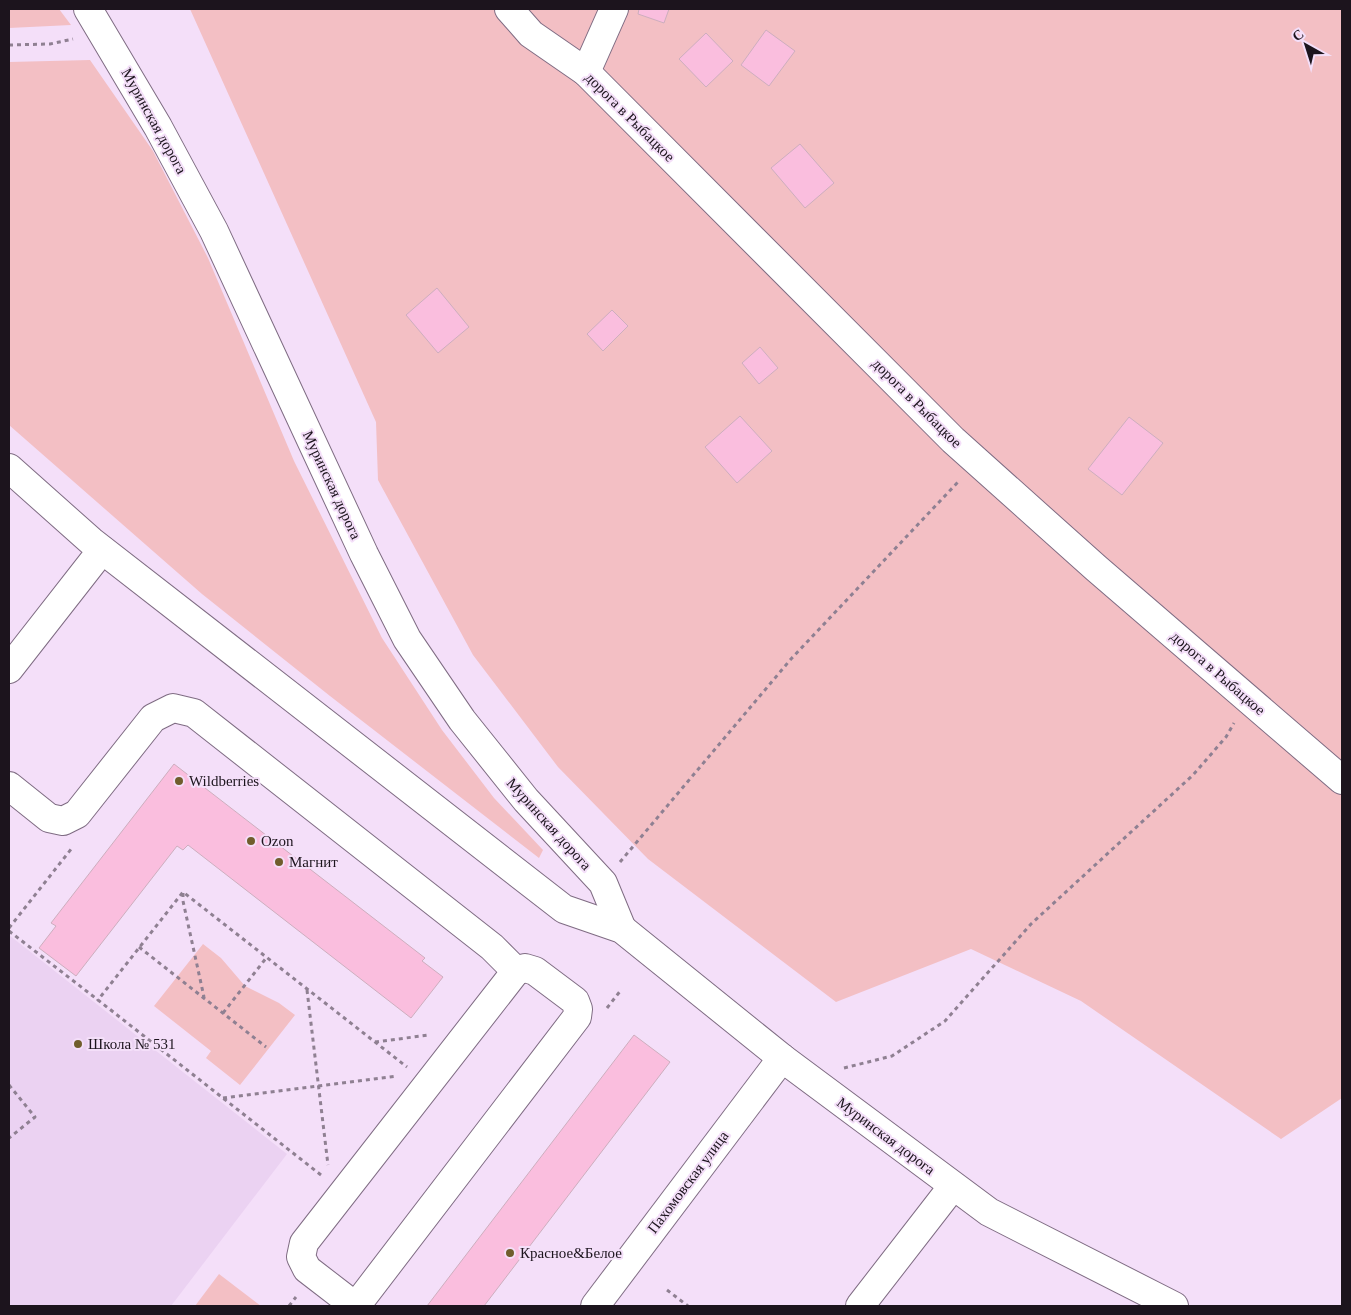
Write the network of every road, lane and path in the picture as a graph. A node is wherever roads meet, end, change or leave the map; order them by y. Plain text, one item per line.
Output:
1 (88, 9) edge
2 (509, 9) edge
3 (614, 9) edge
4 (82, 37) dead end
5 (9, 45) edge
6 (586, 72) junction
7 (977, 462) junction
8 (9, 468) edge
9 (102, 550) junction
10 (9, 668) edge
11 (1248, 699) junction
12 (1342, 780) edge
13 (9, 786) edge
14 (73, 847) dead end
15 (602, 884) junction
16 (183, 892) junction
17 (622, 929) junction
18 (9, 930) edge
19 (139, 947) junction
20 (267, 957) junction
21 (516, 971) junction
22 (307, 989) junction
23 (204, 998) junction
24 (98, 1000) junction
25 (223, 1013) junction
26 (438, 1034) dead end
27 (375, 1042) junction
28 (266, 1047) dead end
29 (782, 1058) junction
30 (835, 1067) dead end
31 (409, 1068) dead end
32 (406, 1075) dead end
33 (9, 1085) edge
34 (319, 1086) junction
35 (222, 1098) junction
36 (9, 1138) edge
37 (329, 1173) dead end
38 (322, 1176) dead end
39 (953, 1186) junction
40 (667, 1290) dead end
41 (356, 1306) edge
42 (595, 1306) edge
43 (688, 1306) edge
44 (860, 1306) edge
45 (1174, 1306) edge

1 - 15 street, Муринская дорога
2 - 6 street, дорога в Рыбацкое
3 - 6 street
4 - 5 path
6 - 7 street, дорога в Рыбацкое
7 - 11 street, дорога в Рыбацкое
7 - 15 path
8 - 9 street, Муринская дорога
9 - 10 street
9 - 17 street, Муринская дорога
11 - 12 street, дорога в Рыбацкое
11 - 30 path
13 - 21 street
14 - 18 path
15 - 17 street, Муринская дорога
16 - 19 path
16 - 20 path
16 - 23 path
17 - 29 street, Муринская дорога
18 - 24 path
19 - 23 path
19 - 24 path
20 - 22 path
20 - 25 path
21 - 41 street
21 - 41 street
22 - 27 path
22 - 34 path
23 - 25 path
24 - 35 path
25 - 28 path
26 - 27 path
27 - 31 path
29 - 39 street, Муринская дорога
29 - 42 street, Пахомовская улица
32 - 34 path
33 - 36 path
34 - 35 path
34 - 37 path
35 - 38 path
39 - 44 street
39 - 45 street, Муринская дорога
40 - 43 path

